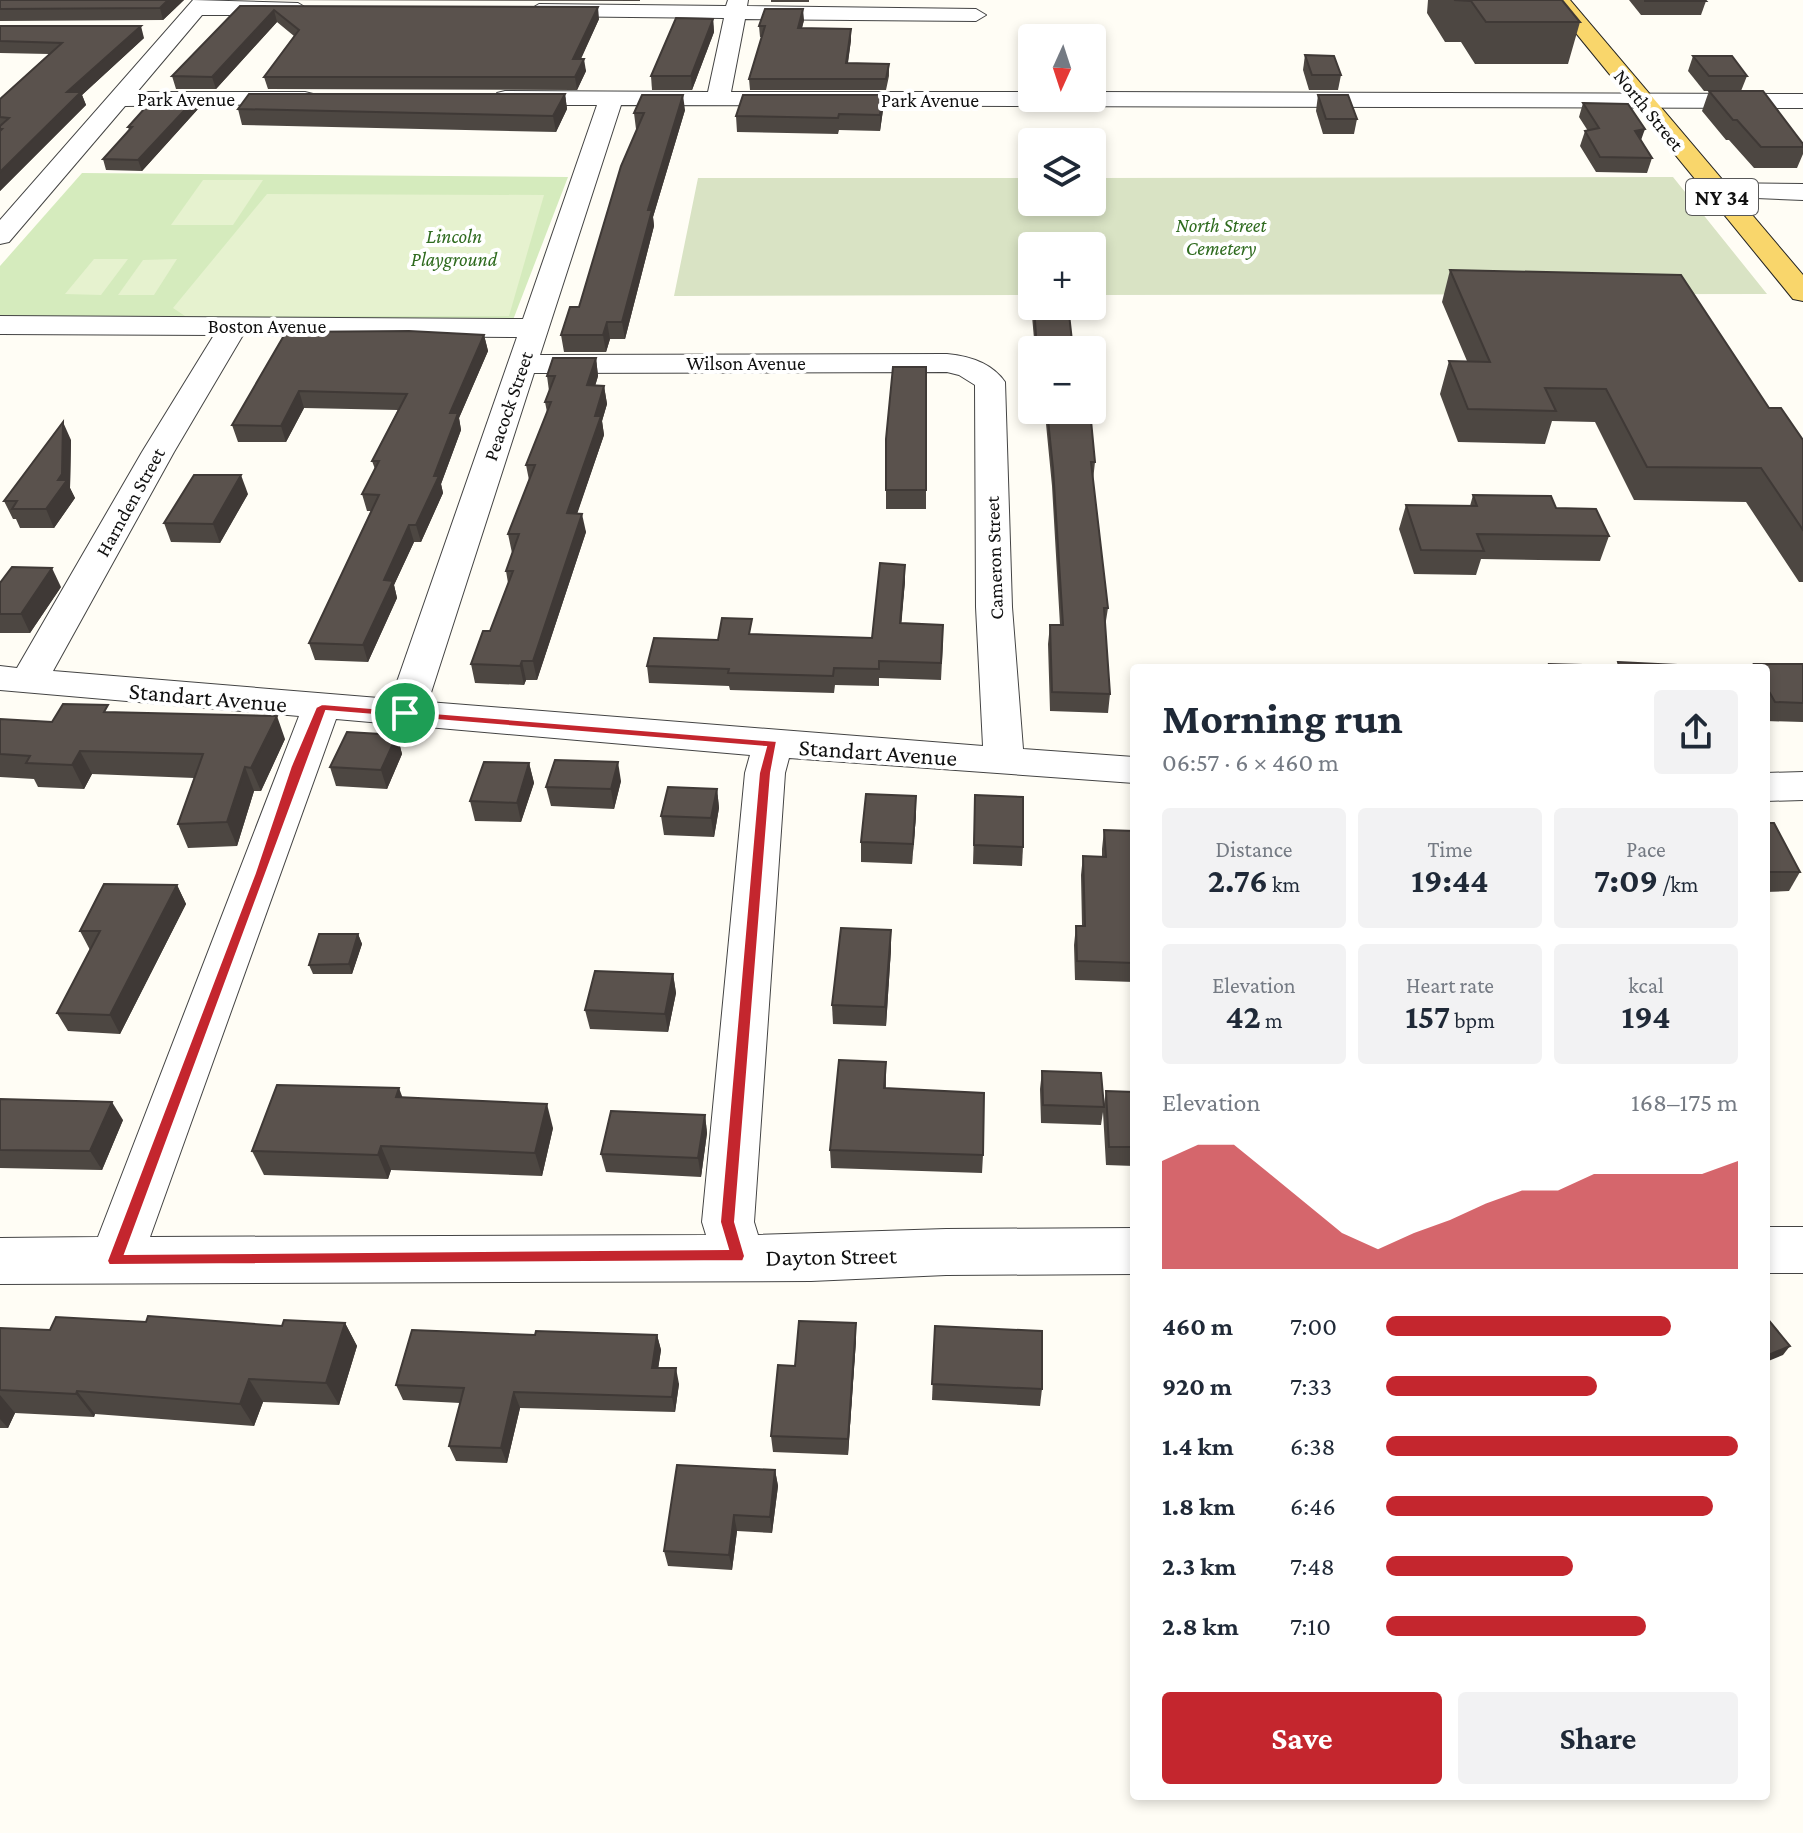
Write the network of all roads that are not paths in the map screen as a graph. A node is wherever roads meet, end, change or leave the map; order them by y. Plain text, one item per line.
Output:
1 (1559, 0) edge
2 (200, 4) edge
3 (737, 5) edge
4 (314, 9) edge
5 (517, 10) edge
6 (976, 15) dead end
7 (151, 29) dead end
8 (181, 29) junction
9 (121, 99) junction
10 (333, 99) edge
11 (476, 99) edge
12 (611, 99) junction
13 (718, 100) junction
14 (1643, 101) junction
15 (1803, 101) edge
16 (1717, 191) junction
17 (1803, 192) edge
18 (0, 236) edge
19 (1803, 293) edge
20 (0, 325) edge
21 (234, 326) junction
22 (535, 328) junction
23 (523, 364) junction
24 (968, 366) joint
25 (15, 679) edge
26 (322, 707) junction
27 (405, 713) junction
28 (773, 744) junction
29 (1004, 761) junction
30 (1130, 770) edge
31 (1803, 786) edge
32 (1770, 787) edge
33 (1770, 1250) edge
34 (1803, 1250) edge
35 (1130, 1251) edge
36 (738, 1256) junction
37 (0, 1261) edge
38 (115, 1261) junction

1 - 14 main road, North Street / NY 34
2 - 4 street
2 - 8 street
3 - 5 street
3 - 6 street
3 - 13 street
7 - 8 street
8 - 9 street
9 - 10 street, Park Avenue
9 - 18 street
11 - 12 street, Park Avenue
12 - 13 street, Park Avenue
12 - 22 street, Peacock Street
13 - 14 street, Park Avenue
14 - 15 street, Park Avenue
14 - 16 main road, North Street / NY 34
16 - 17 street
16 - 19 main road, North Street / NY 34
20 - 21 street, Boston Avenue
21 - 22 street, Boston Avenue
21 - 25 street, Harnden Street
22 - 23 street, Peacock Street
23 - 24 street, Wilson Avenue
23 - 27 street, Peacock Street
24 - 29 street, Cameron Street
25 - 26 street, Standart Avenue
26 - 27 street, Standart Avenue
26 - 38 street
27 - 28 street, Standart Avenue
28 - 29 street, Standart Avenue
28 - 36 street
29 - 30 street, Standart Avenue
31 - 32 street
33 - 34 street
35 - 36 street, Dayton Street
36 - 38 street, Dayton Street
37 - 38 street, Dayton Street

